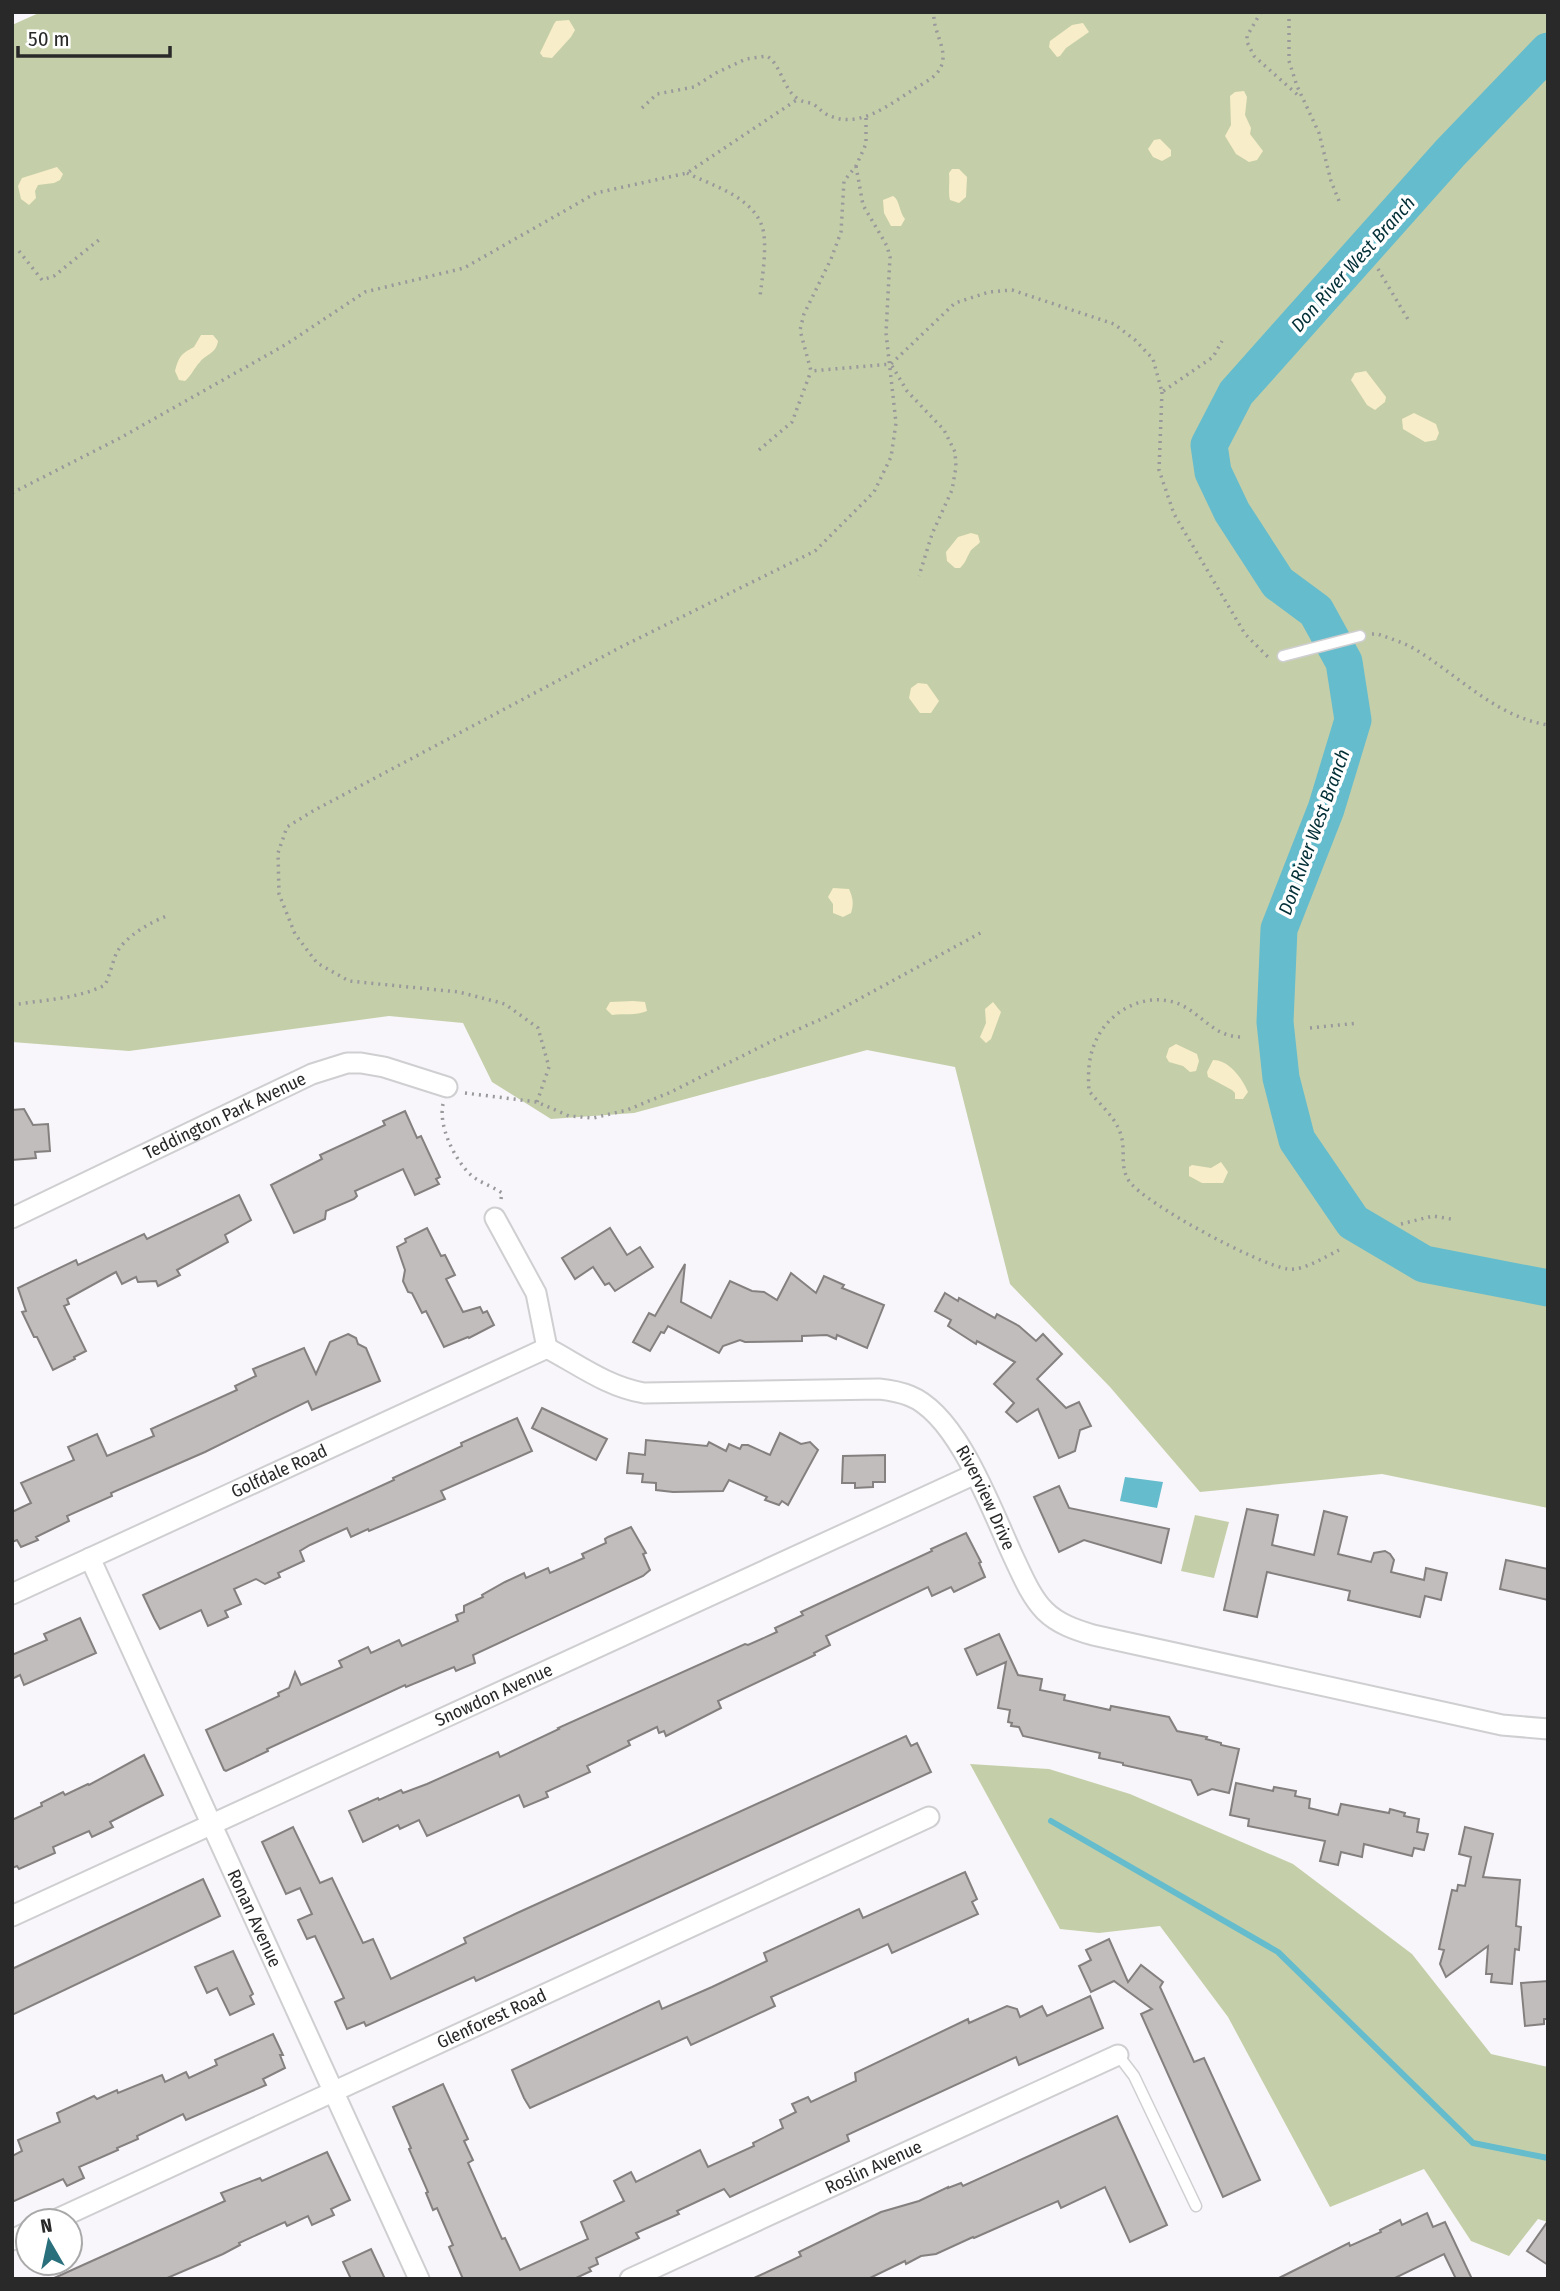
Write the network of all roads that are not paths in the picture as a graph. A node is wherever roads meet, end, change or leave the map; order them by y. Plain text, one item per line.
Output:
1 (1360, 636) road end
2 (1283, 656) road end
3 (447, 1087) road end
4 (12, 1218) edge
5 (495, 1218) road end
6 (547, 1348) junction
7 (975, 1474) junction
8 (90, 1558) junction
9 (12, 1594) edge
10 (1548, 1728) edge
11 (929, 1817) dead end
12 (210, 1824) junction
13 (12, 1916) edge
14 (1118, 2055) joint
15 (332, 2092) junction
16 (1196, 2206) dead end
17 (83, 2207) edge
18 (419, 2279) edge
19 (630, 2279) edge

1 - 2 lane
3 - 4 street, Teddington Park Avenue
5 - 6 street
6 - 7 street, Riverview Drive
6 - 8 street, Golfdale Road
7 - 10 street, Riverview Drive
7 - 12 street, Snowdon Avenue
8 - 9 street, Golfdale Road
8 - 12 street, Ronan Avenue
11 - 15 street, Glenforest Road
12 - 13 street, Snowdon Avenue
12 - 15 street, Ronan Avenue
14 - 16 lane
14 - 19 street, Roslin Avenue
15 - 17 street, Glenforest Road
15 - 18 street, Ronan Avenue

